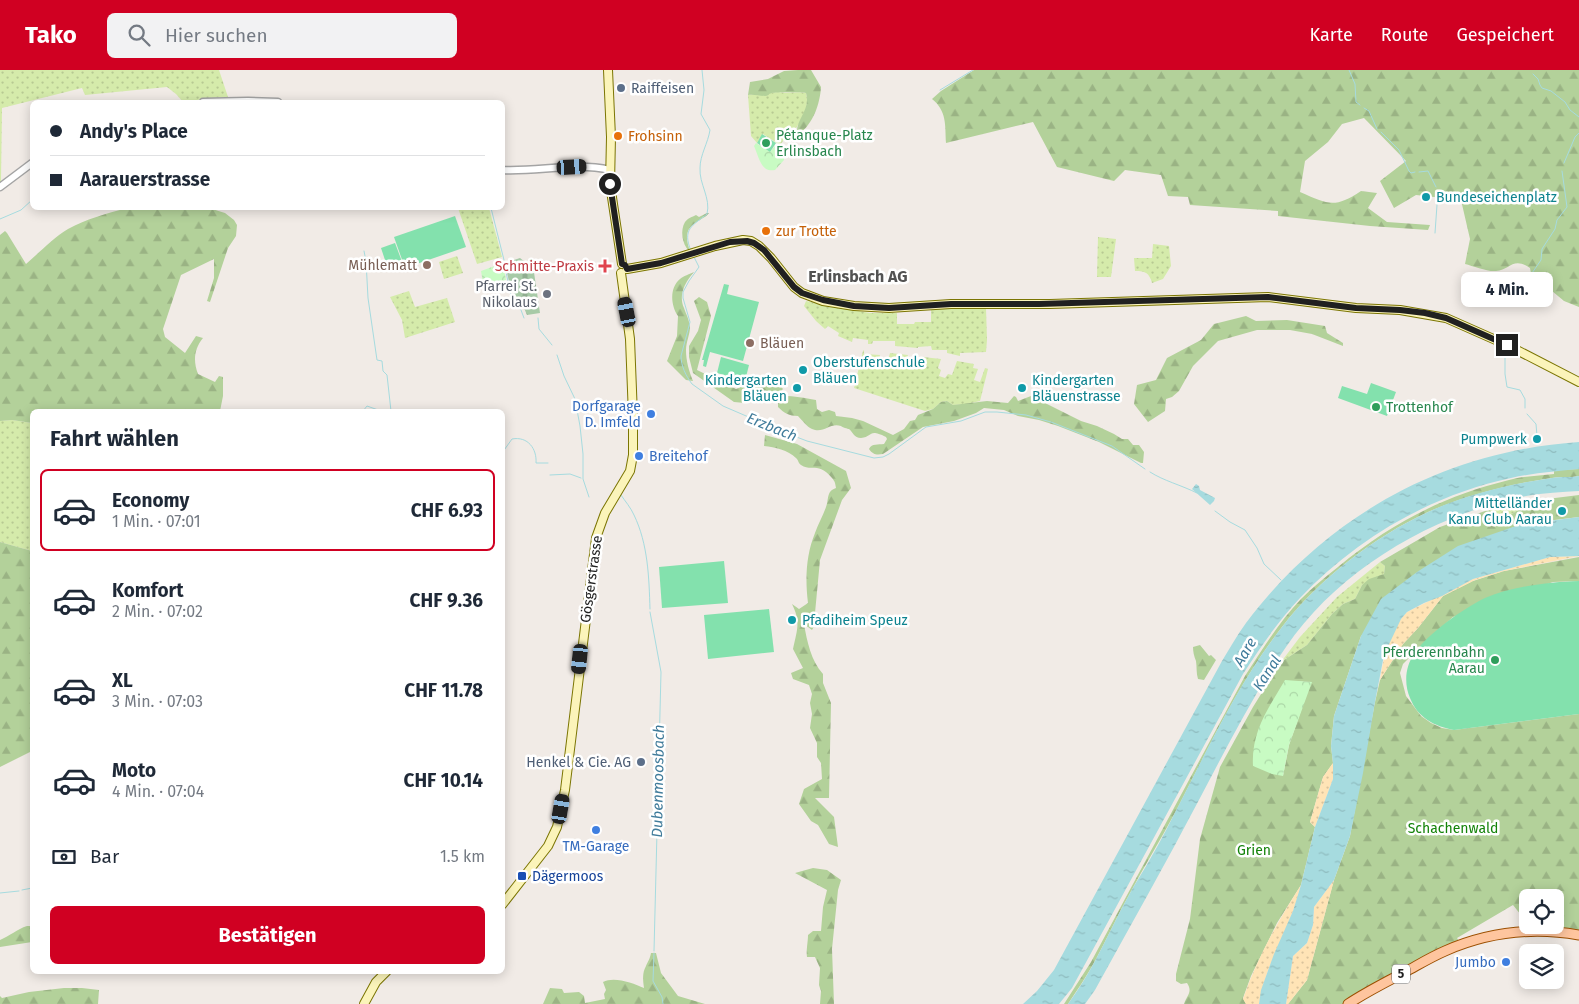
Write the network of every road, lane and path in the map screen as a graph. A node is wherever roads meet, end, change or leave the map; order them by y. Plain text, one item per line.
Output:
1 (608, 70) edge
2 (30, 164) edge
3 (505, 170) edge
4 (610, 170) junction
5 (0, 186) edge
6 (623, 269) junction
7 (1579, 382) edge
8 (505, 901) edge
9 (1579, 935) edge
10 (384, 974) edge
11 (364, 1004) edge
12 (1348, 1004) edge

1 - 4 main road, Gösgerstrasse
2 - 5 street
3 - 4 street
4 - 6 main road, Gösgerstrasse
6 - 7 main road
6 - 8 main road, Gösgerstrasse
9 - 12 main road, 5
10 - 11 main road

